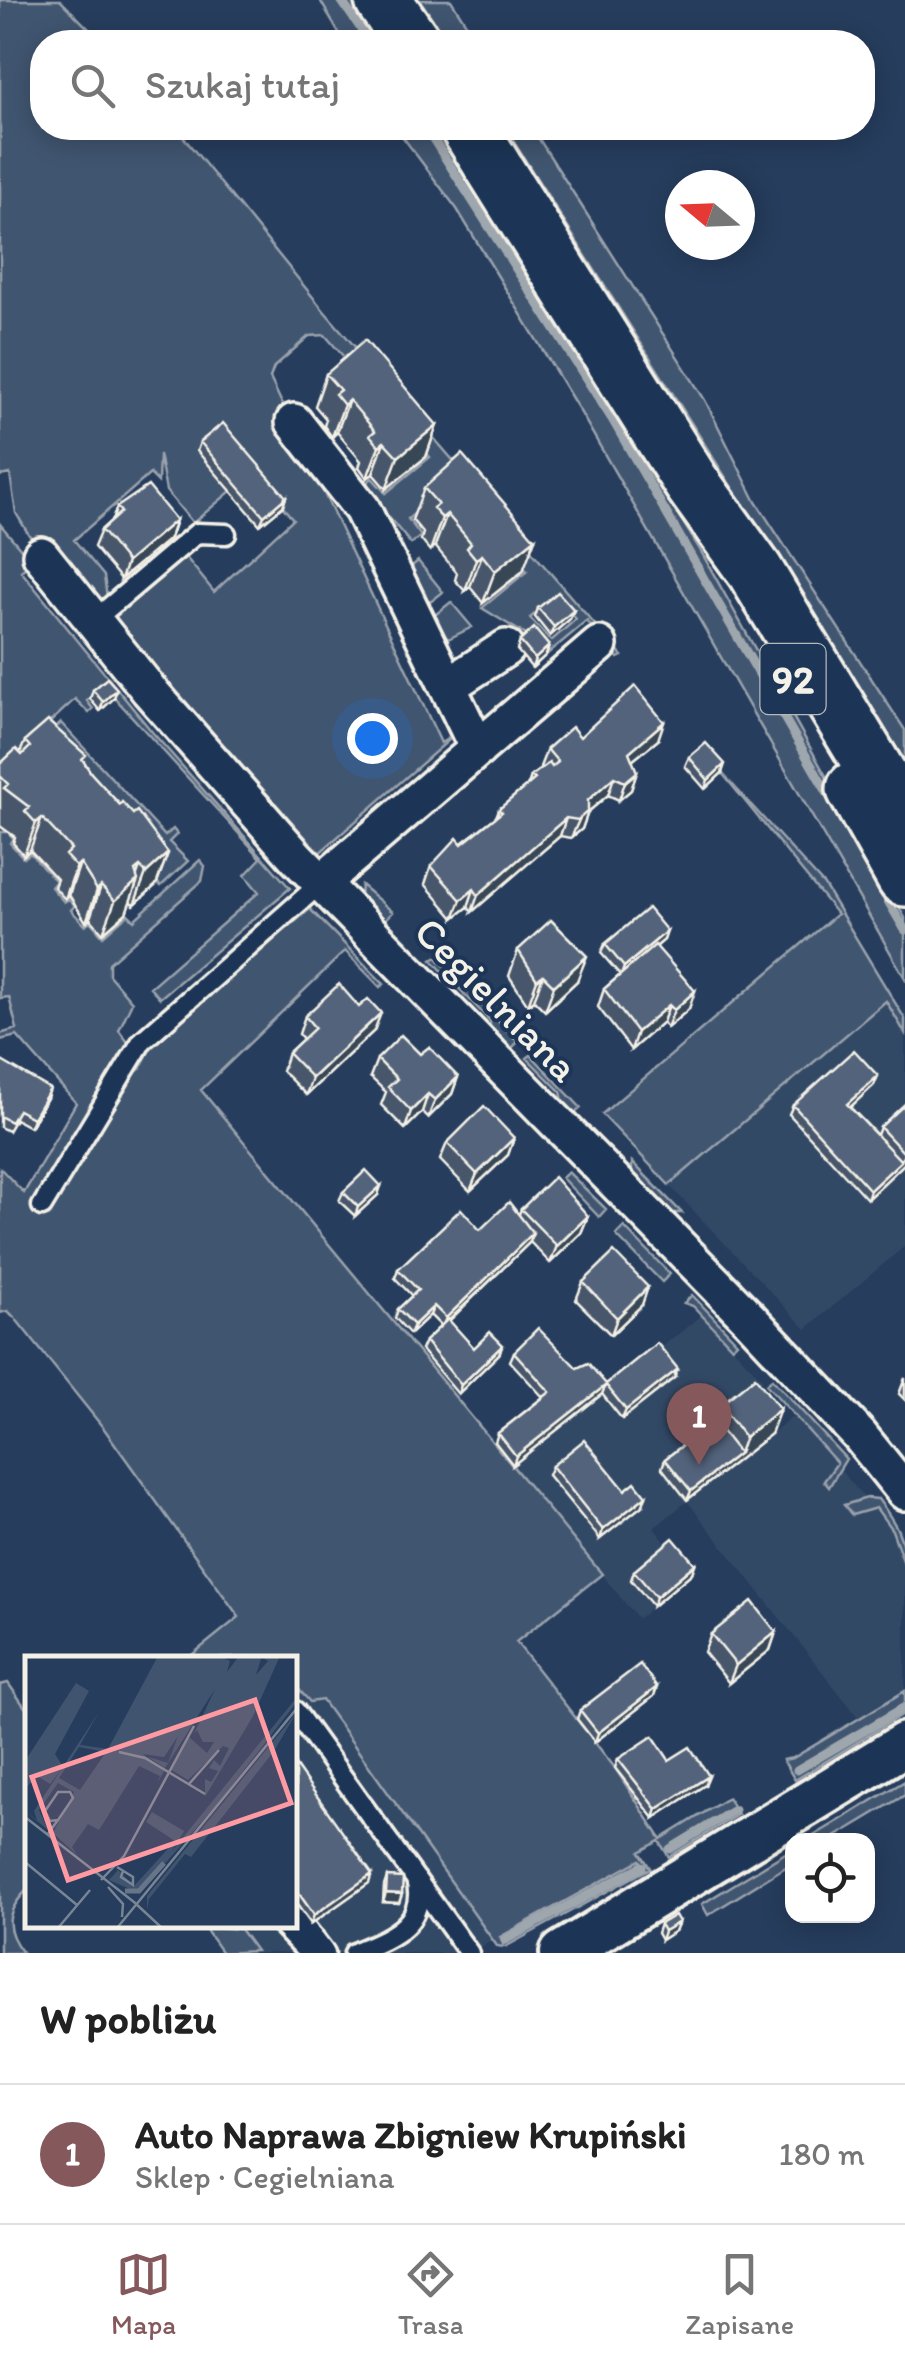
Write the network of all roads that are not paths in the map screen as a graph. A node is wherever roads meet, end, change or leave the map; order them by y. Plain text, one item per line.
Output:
1 (383, 0) edge
2 (404, 30) edge
3 (477, 140) edge
4 (294, 422) dead end
5 (691, 482) junction
6 (226, 534) dead end
7 (40, 555) dead end
8 (93, 620) junction
9 (599, 645) dead end
10 (506, 648) dead end
11 (448, 686) junction
12 (478, 749) junction
13 (905, 819) edge
14 (905, 878) edge
15 (321, 883) junction
16 (42, 1206) dead end
17 (905, 1492) edge
18 (298, 1717) edge
19 (905, 1744) edge
20 (412, 1870) junction
21 (298, 1918) edge
22 (284, 1928) edge
23 (458, 1936) junction
24 (392, 1937) junction
25 (308, 1953) edge
26 (325, 1953) edge
27 (354, 1953) edge
28 (468, 1953) edge
29 (562, 1953) edge

1 - 2 main road
3 - 5 main road, 92
4 - 11 street
5 - 13 main road, 92
5 - 14 main road, 92
6 - 8 lane
7 - 8 street, Cegielniana
8 - 15 street, Cegielniana
9 - 12 street
10 - 11 street
11 - 12 street
12 - 15 street
15 - 16 lane
15 - 17 street, Cegielniana
18 - 20 lane
19 - 29 street
20 - 23 lane
20 - 24 lane
21 - 26 lane
22 - 25 lane
23 - 24 lane
23 - 28 lane
24 - 27 lane

